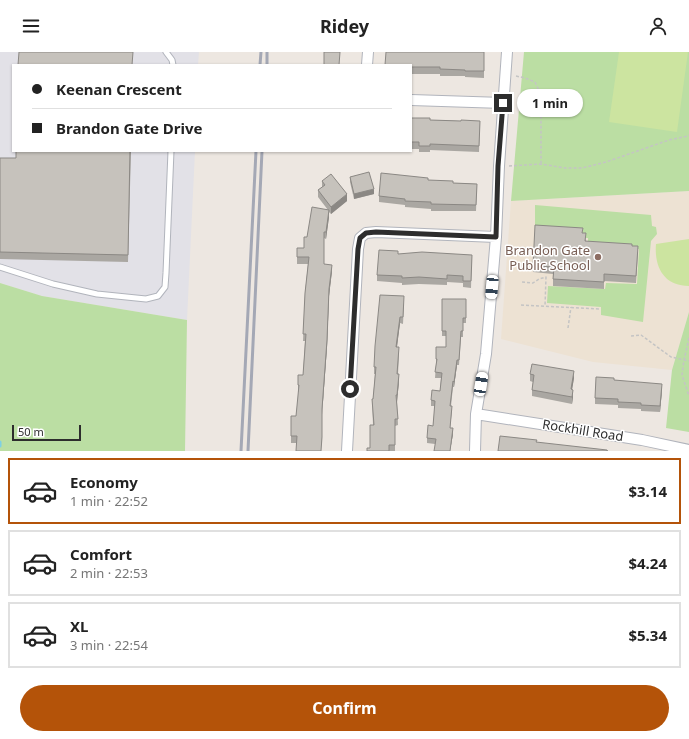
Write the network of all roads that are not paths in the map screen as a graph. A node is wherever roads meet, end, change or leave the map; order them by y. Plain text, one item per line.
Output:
1 (166, 52) edge
2 (368, 52) edge
3 (508, 52) edge
4 (173, 64) edge
5 (367, 64) edge
6 (412, 100) edge
7 (503, 103) junction
8 (171, 152) edge
9 (496, 237) junction
10 (0, 267) edge
11 (476, 414) junction
12 (689, 450) edge
13 (347, 451) edge
14 (475, 451) edge

1 - 4 lane
2 - 5 street
3 - 7 street
6 - 7 street
7 - 9 street
8 - 10 lane
9 - 11 street
9 - 13 street
11 - 12 street, Rockhill Road
11 - 14 street

